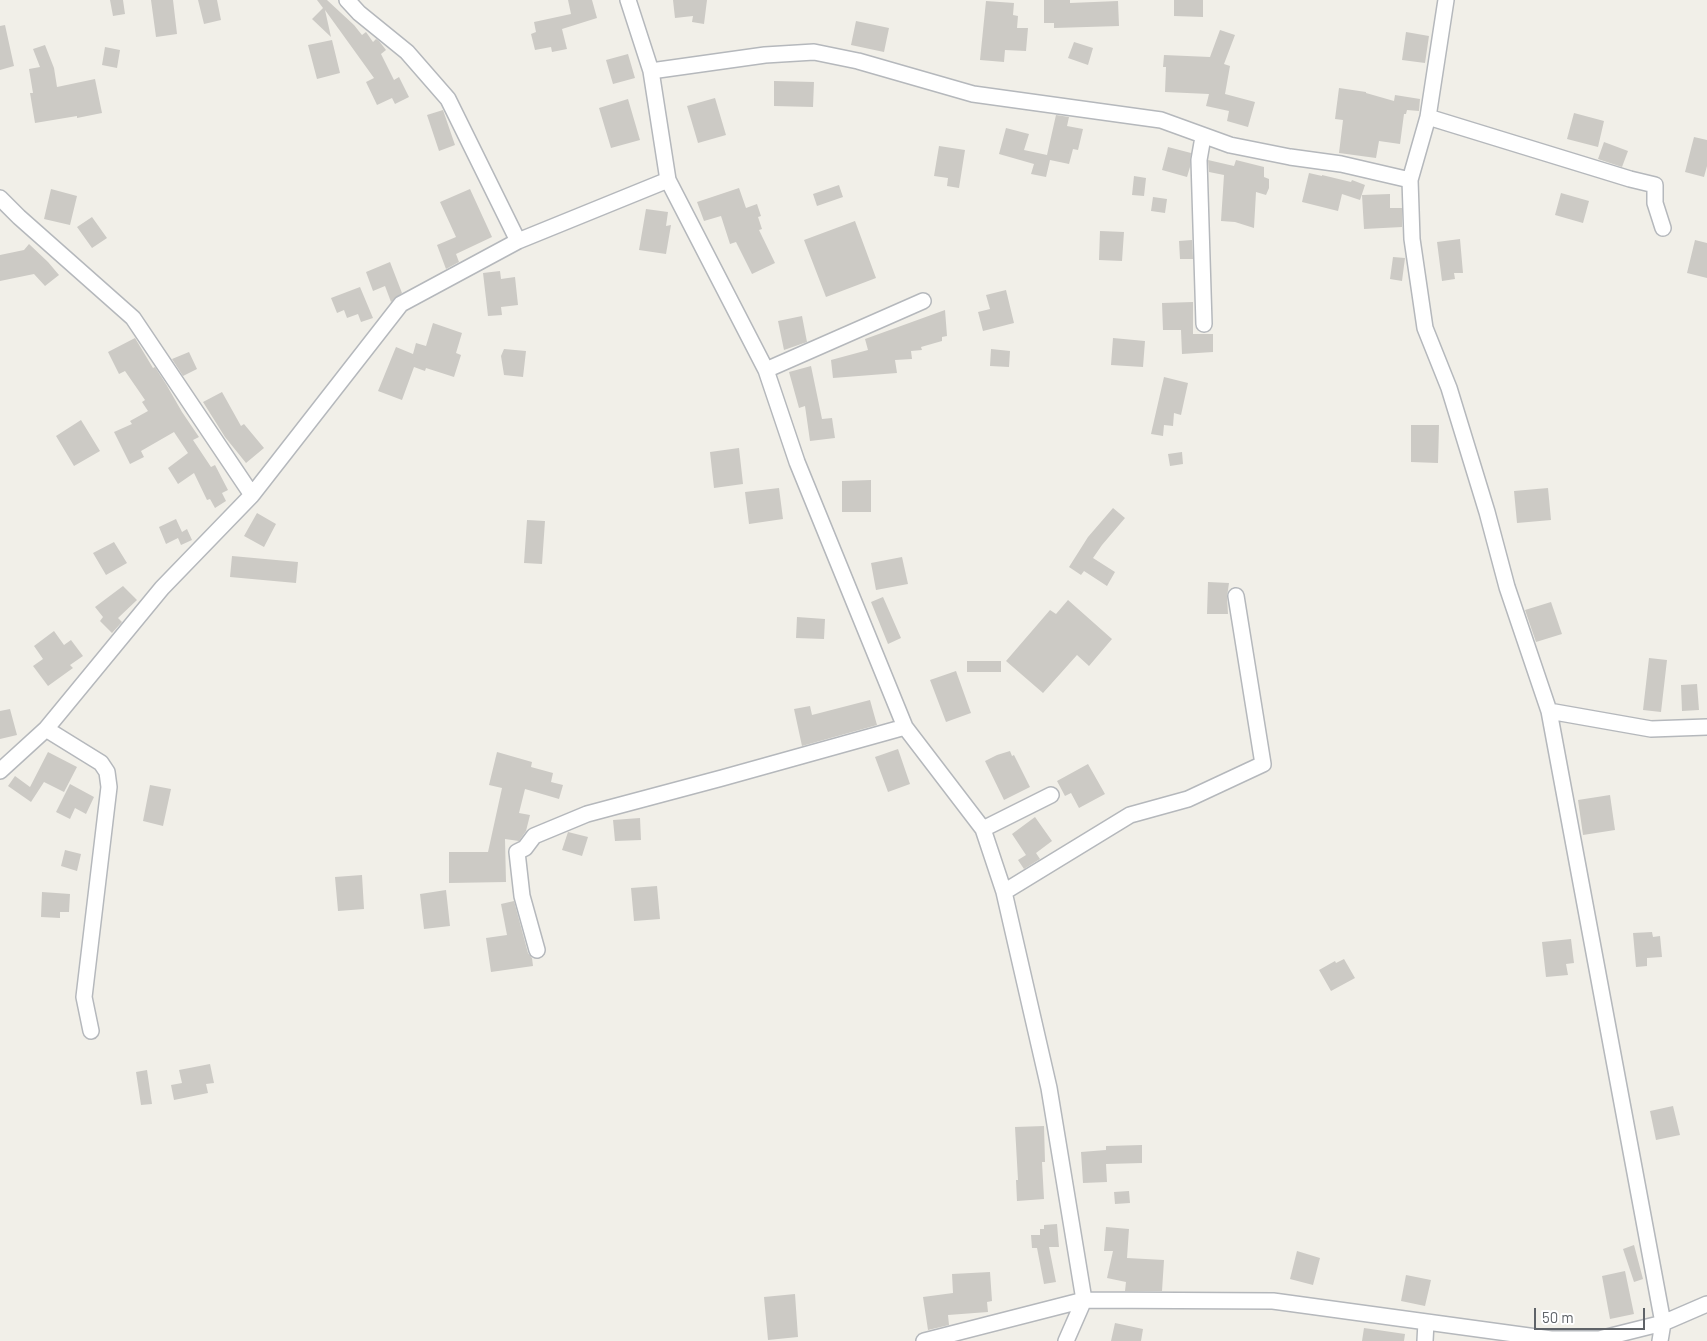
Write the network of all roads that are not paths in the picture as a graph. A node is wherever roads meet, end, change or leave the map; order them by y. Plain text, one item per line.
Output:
1 (347, 0) edge
2 (628, 0) edge
3 (1446, 0) edge
4 (651, 71) junction
5 (1428, 117) junction
6 (1204, 137) junction
7 (668, 180) junction
8 (1410, 180) junction
9 (0, 198) edge
10 (1662, 228) dead end
11 (518, 241) junction
12 (923, 300) dead end
13 (1204, 324) dead end
14 (766, 370) junction
15 (252, 495) junction
16 (1236, 596) dead end
17 (1549, 711) junction
18 (905, 727) junction
19 (1707, 727) edge
20 (46, 729) junction
21 (0, 771) edge
22 (1051, 795) dead end
23 (983, 829) junction
24 (1004, 892) junction
25 (537, 950) dead end
26 (91, 1031) dead end
27 (1084, 1300) junction
28 (1707, 1304) edge
29 (1426, 1322) junction
30 (1663, 1323) junction
31 (924, 1341) edge
32 (1066, 1341) edge
33 (1425, 1341) edge
34 (1660, 1341) edge

1 - 11 street
2 - 4 street
3 - 5 street
4 - 6 street
4 - 7 street
5 - 8 street
5 - 10 street
6 - 8 street
6 - 13 street
7 - 11 street
7 - 14 street
8 - 17 street
9 - 15 street
11 - 15 street
12 - 14 street
14 - 18 street
15 - 20 street
16 - 24 street
17 - 19 street
17 - 30 street
18 - 23 street
18 - 25 street
20 - 21 street
20 - 26 street
22 - 23 street
23 - 24 street
24 - 27 street
27 - 29 street
27 - 31 street
27 - 32 street
28 - 30 street
29 - 30 street
29 - 33 street
30 - 34 street

